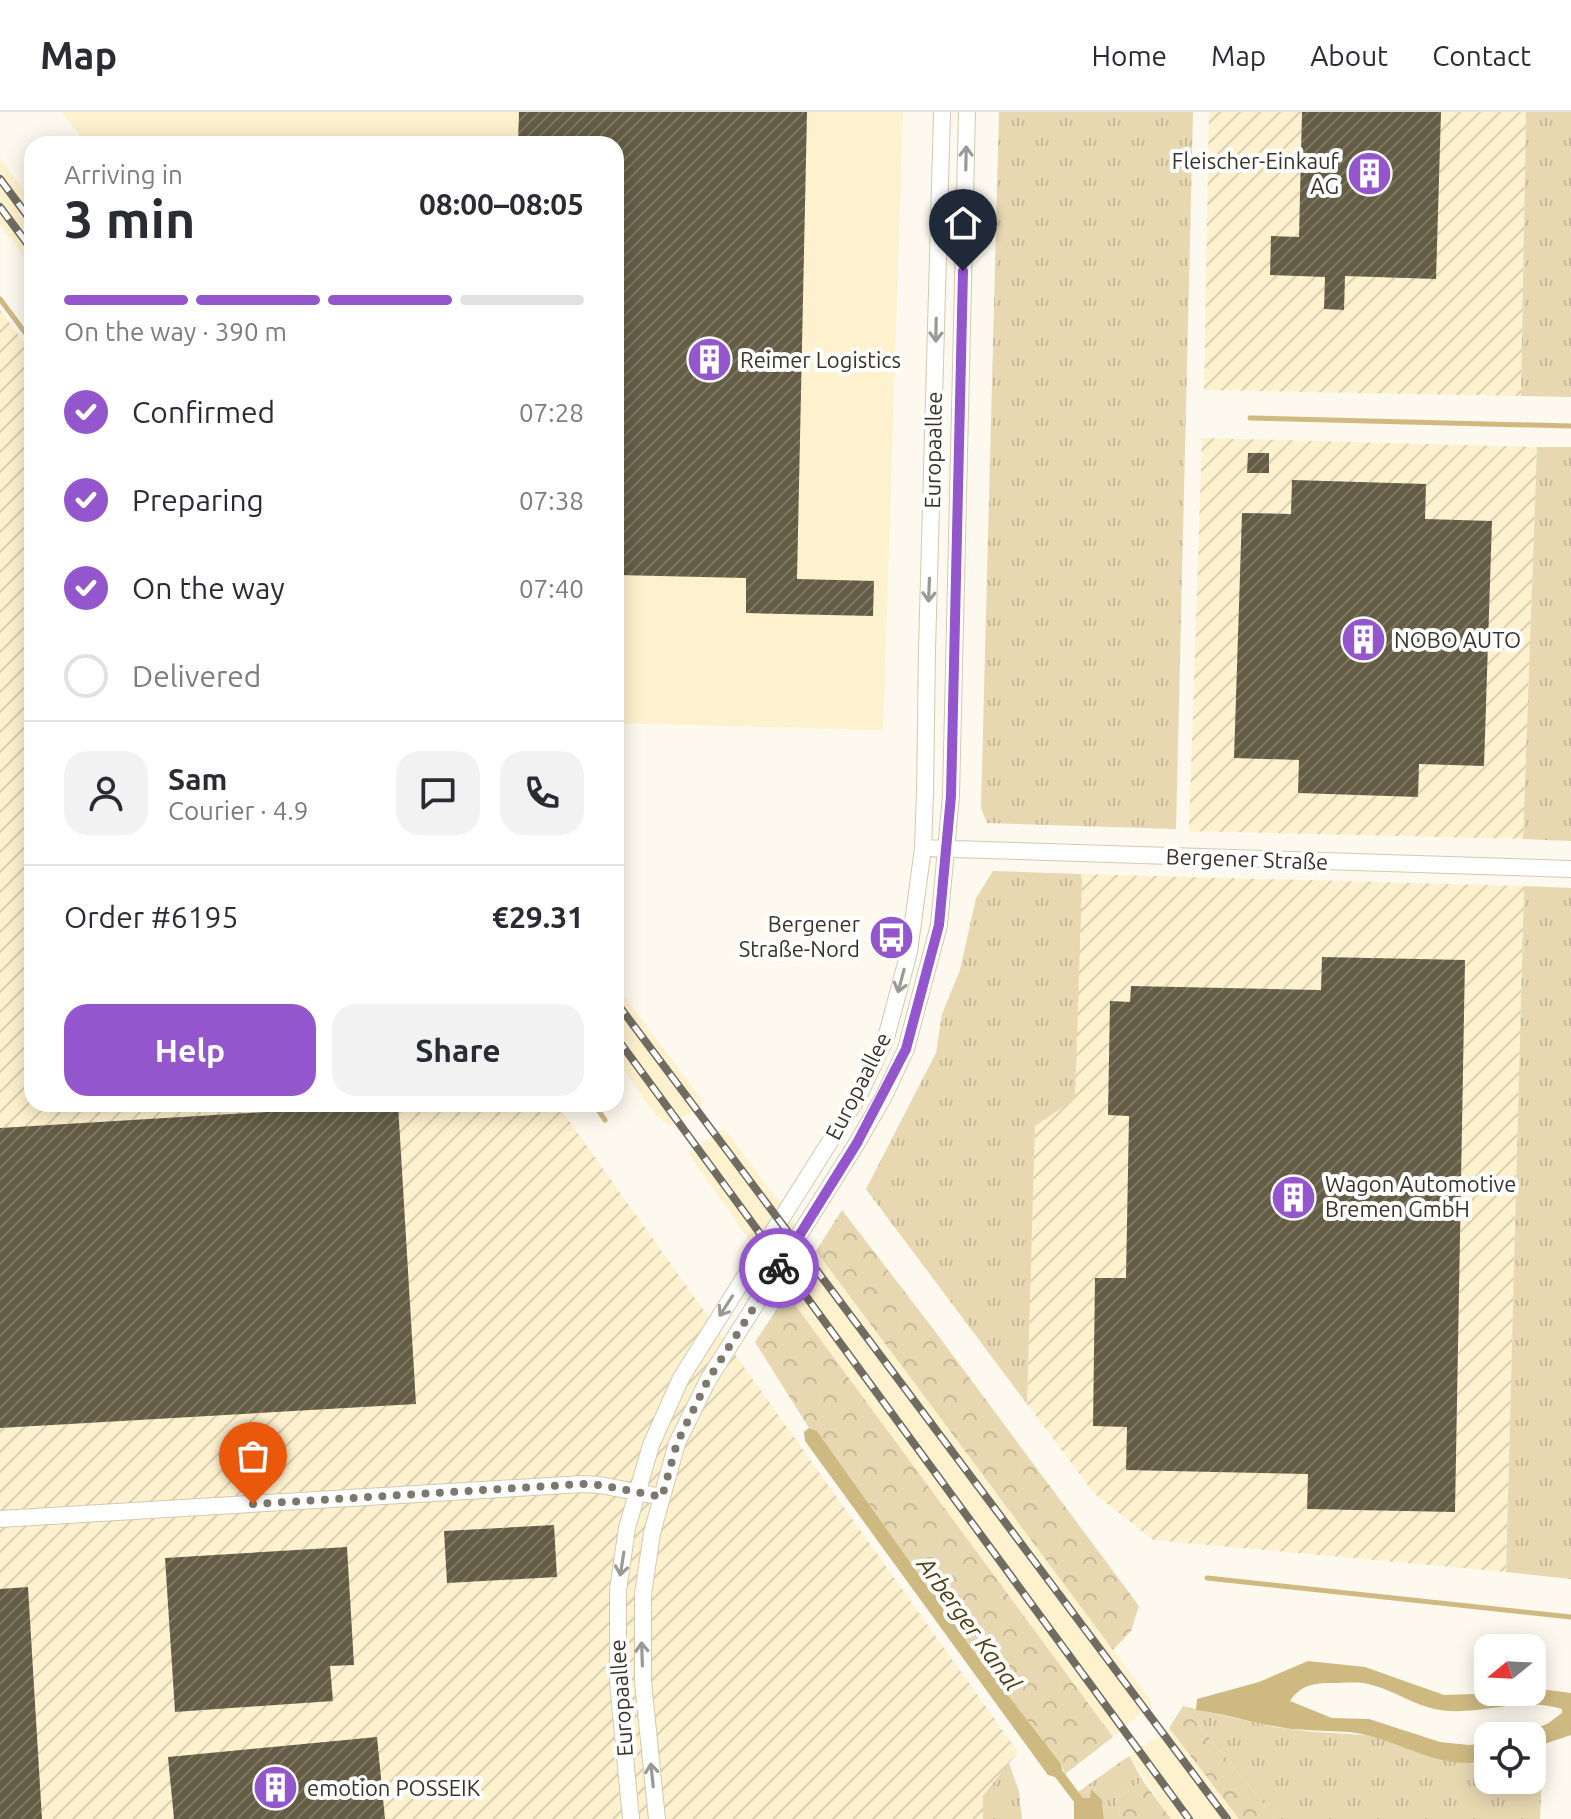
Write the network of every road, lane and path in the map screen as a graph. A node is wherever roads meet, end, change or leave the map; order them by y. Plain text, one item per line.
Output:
1 (942, 112) edge
2 (967, 112) edge
3 (923, 848) junction
4 (948, 848) junction
5 (1571, 869) edge
6 (638, 1491) junction
7 (662, 1497) junction
8 (0, 1519) edge
9 (631, 1819) edge
10 (657, 1819) edge

1 -> 3 street, Europaallee
4 -> 2 street, Europaallee
3 - 4 street, Bergener Straße
3 -> 6 street, Europaallee
4 - 5 street, Bergener Straße
4 - 7 street, Europaallee
6 - 7 street
6 - 8 street
6 -> 9 street, Europaallee
10 -> 7 street, Europaallee

